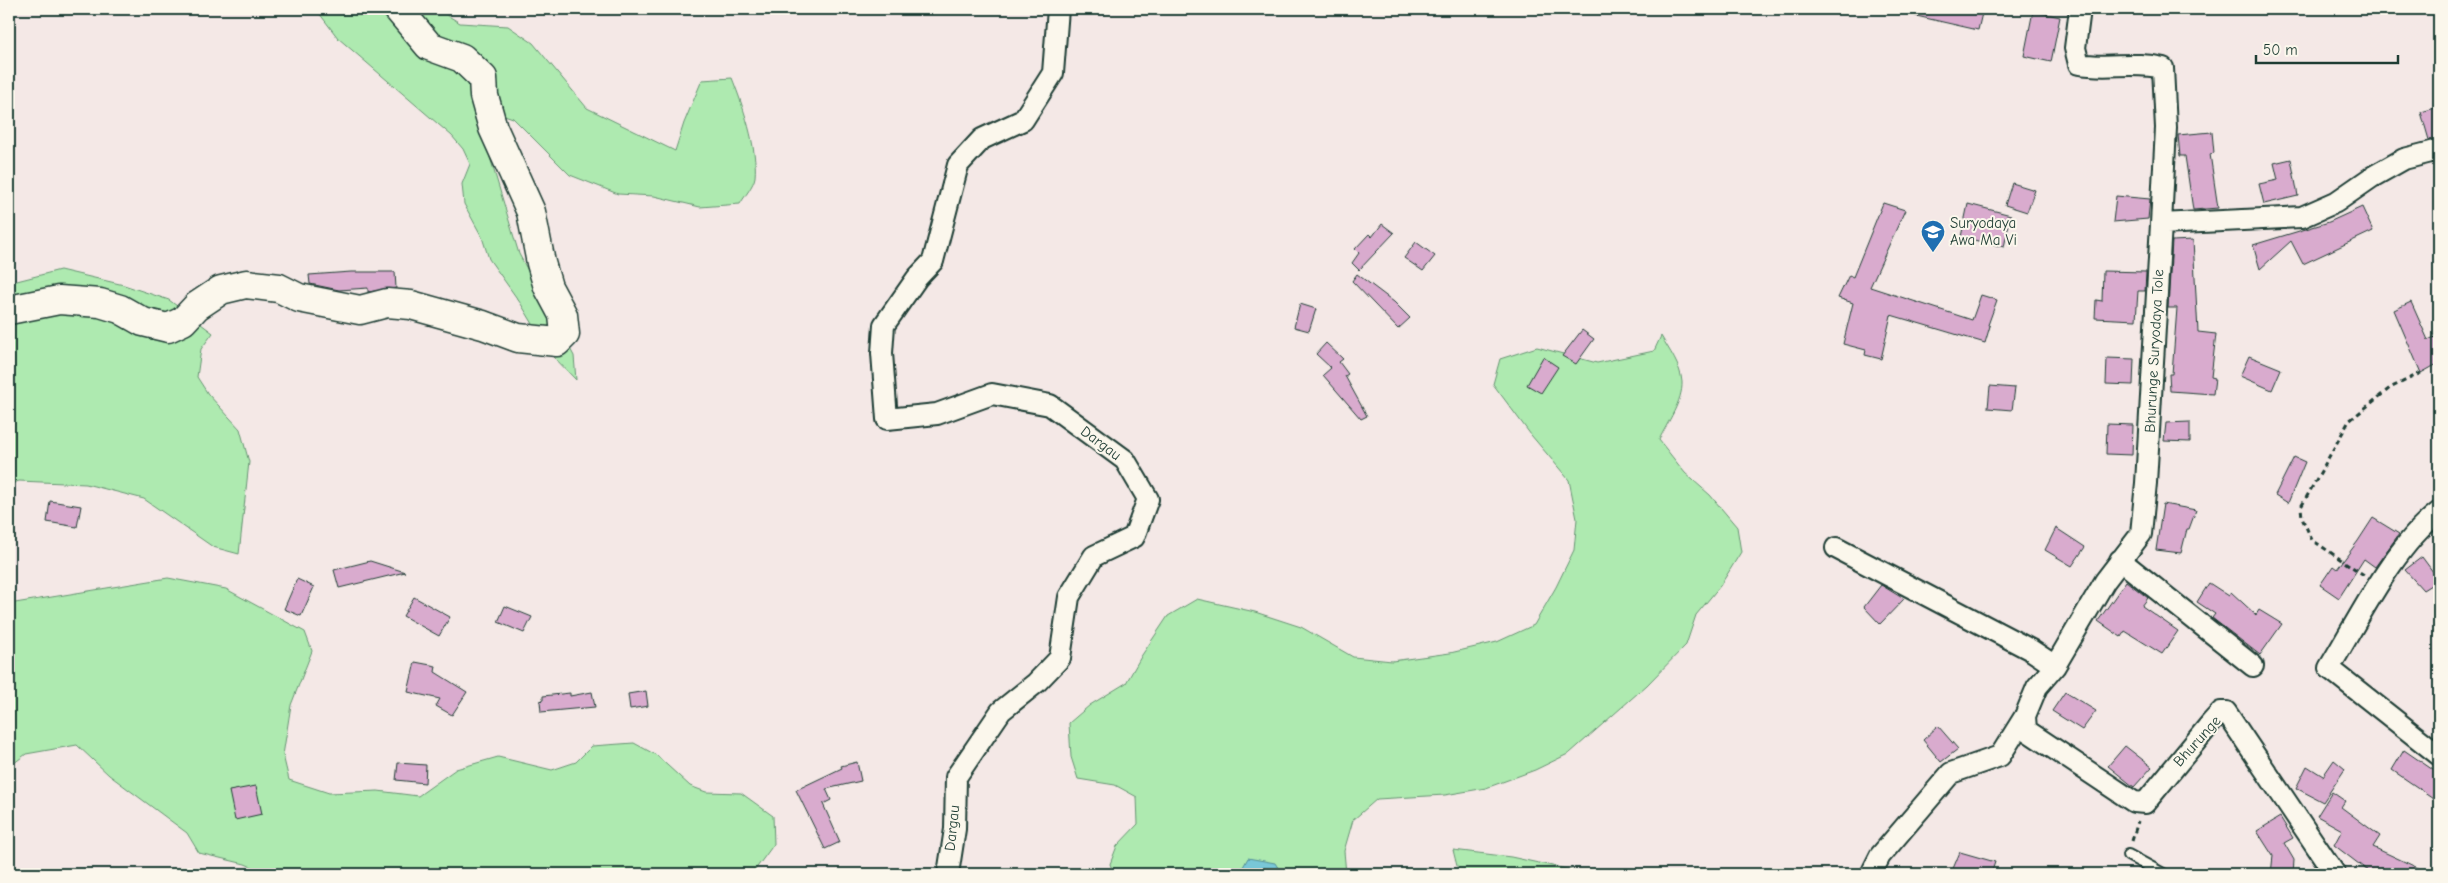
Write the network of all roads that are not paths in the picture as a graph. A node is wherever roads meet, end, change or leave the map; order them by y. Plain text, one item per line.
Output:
1 (398, 9) edge
2 (1058, 9) edge
3 (2080, 9) edge
4 (2439, 150) edge
5 (2161, 224) junction
6 (9, 310) edge
7 (2439, 512) edge
8 (1836, 548) dead end
9 (2120, 560) junction
10 (2055, 666) junction
11 (2253, 666) dead end
12 (2025, 716) junction
13 (2437, 748) edge
14 (2128, 855) road end
15 (948, 874) edge
16 (1871, 874) edge
17 (2163, 874) edge
18 (2335, 874) edge

1 - 6 street
2 - 15 street, Dargau
3 - 5 street, Bhurunge Suryodaya Tole
4 - 5 street
5 - 9 street, Bhurunge Suryodaya Tole
7 - 13 street
8 - 10 street
9 - 10 street, Bhurunge Suryodaya Tole
9 - 11 street
10 - 12 street, Bhurunge Suryodaya Tole
12 - 16 street, Bhurunge Suryodaya Tole
12 - 18 street, Bhurunge
14 - 17 lane

